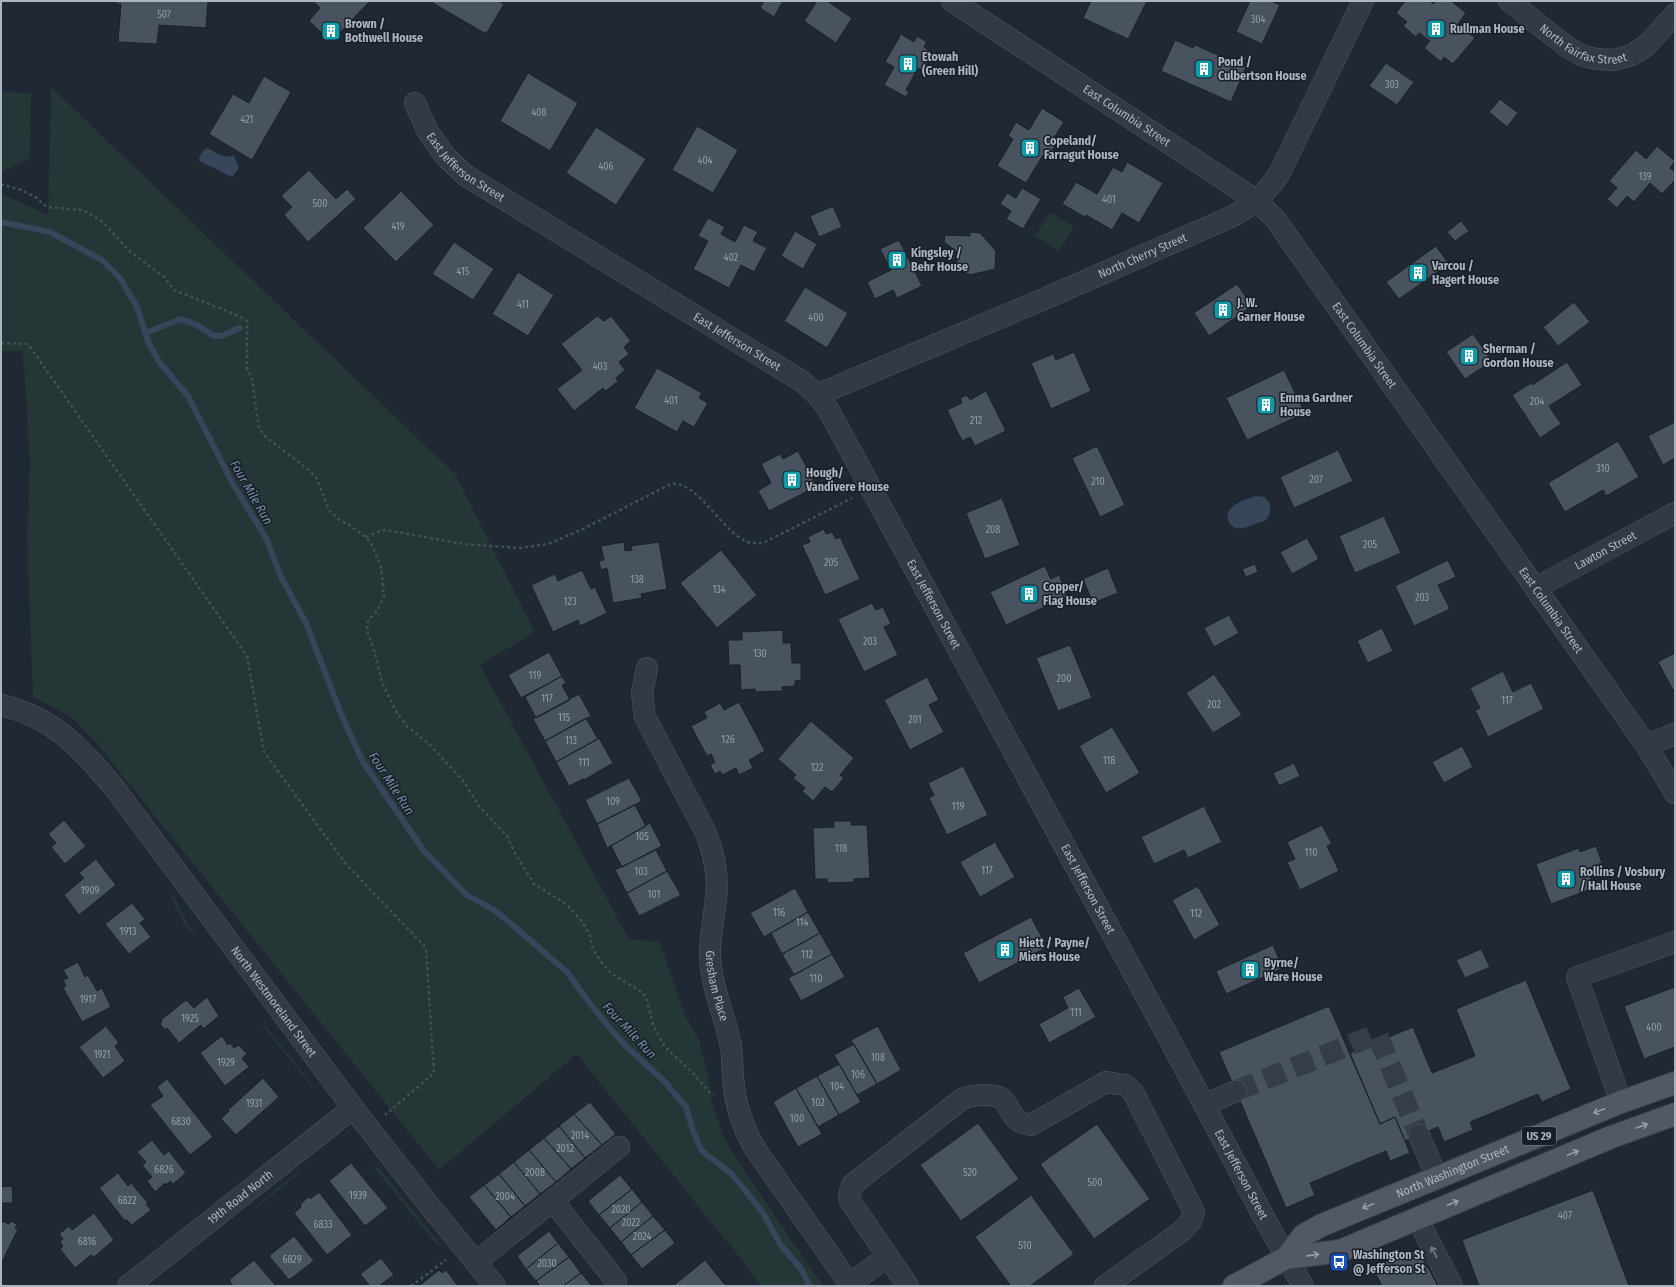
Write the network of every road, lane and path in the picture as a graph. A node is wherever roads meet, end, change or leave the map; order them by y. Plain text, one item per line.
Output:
1 (952, 1) edge
2 (1363, 1) edge
3 (1510, 1) edge
4 (1675, 14) edge
5 (415, 103) dead end
6 (1, 184) edge
7 (1257, 200) junction
8 (1, 343) edge
9 (817, 395) junction
10 (856, 496) dead end
11 (1675, 513) edge
12 (366, 537) junction
13 (1536, 588) junction
14 (647, 668) dead end
15 (1, 706) edge
16 (1675, 734) edge
17 (1646, 745) junction
18 (1673, 784) edge
19 (1675, 942) edge
20 (1675, 1083) edge
21 (1236, 1091) tunnel mouth
22 (716, 1096) dead end
23 (1621, 1102) junction
24 (1204, 1105) junction
25 (353, 1108) junction
26 (1675, 1114) edge
27 (369, 1129) junction
28 (1419, 1135) tunnel mouth
29 (619, 1147) dead end
30 (1437, 1178) junction
31 (1404, 1192) junction
32 (553, 1201) junction
33 (1417, 1218) junction
34 (888, 1256) junction
35 (1286, 1258) junction
36 (446, 1260) dead end
37 (476, 1262) junction
38 (616, 1281) dead end
39 (850, 1285) edge
40 (1109, 1285) edge
41 (128, 1286) edge
42 (411, 1286) edge
43 (495, 1286) edge
44 (908, 1286) edge
45 (1234, 1286) edge
46 (1303, 1286) edge
47 (1452, 1286) edge

1 - 7 street, East Columbia Street
2 - 7 street, North Cherry Street
3 - 4 street, North Fairfax Street
5 - 9 street, East Jefferson Street
6 - 12 path
7 - 9 street, North Cherry Street
7 - 13 street, East Columbia Street
8 - 27 path
9 - 24 street, East Jefferson Street
10 - 12 path
11 - 13 street, Lawton Street
12 - 22 path
13 - 17 street, East Columbia Street
14 - 39 street, Gresham Place
15 - 25 street, North Westmoreland Street
16 - 17 street
17 - 18 street, East Columbia Street
19 - 23 street
20 - 23 main road, North Washington Street / US 29
21 - 24 street
23 -> 30 main road, North Washington Street / US 29
24 - 35 street, East Jefferson Street
25 - 27 street, North Westmoreland Street
25 - 41 street, 19th Road North
33 -> 26 main road, North Washington Street / US 29
27 - 37 street, North Westmoreland Street
28 - 30 street
29 - 32 street
30 - 31 main road, North Washington Street / US 29
31 - 33 main road
31 -> 35 main road, North Washington Street / US 29
32 - 37 street
32 - 38 street
35 -> 33 main road, North Washington Street / US 29
47 -> 33 street
34 - 39 street
34 - 40 street
34 - 44 street
35 - 45 main road, North Washington Street / US 29
35 - 46 street, East Jefferson Street
36 - 42 path
37 - 43 street, North Westmoreland Street

